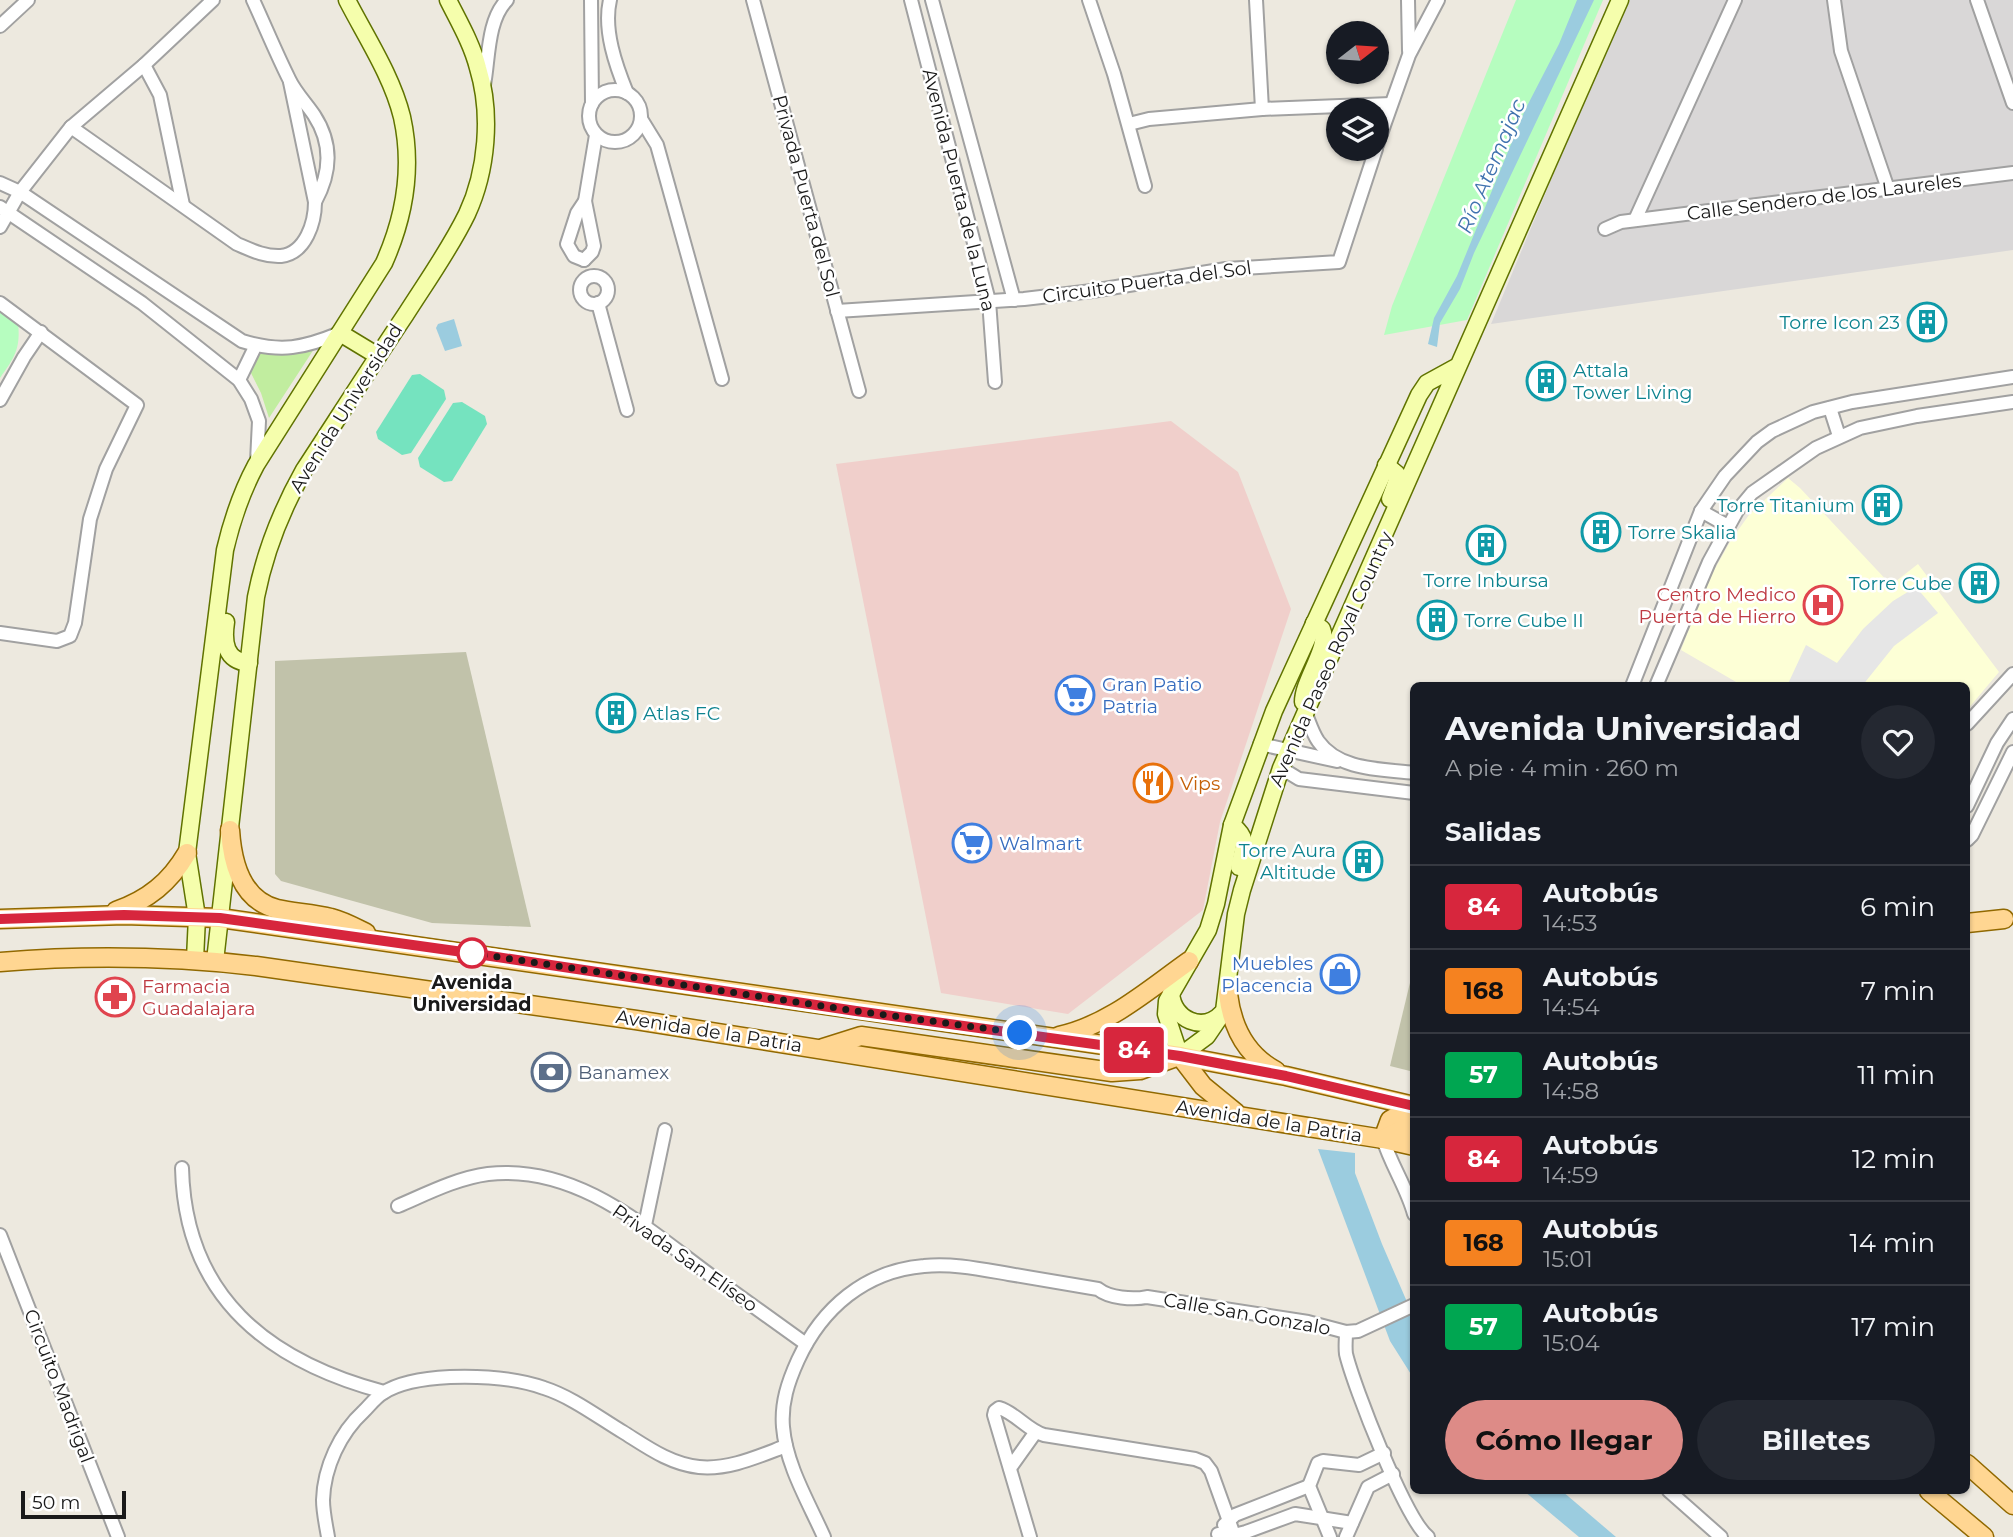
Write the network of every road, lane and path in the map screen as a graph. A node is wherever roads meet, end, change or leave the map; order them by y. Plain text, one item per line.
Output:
1 (28, 0) edge
2 (213, 0) edge
3 (253, 0) edge
4 (347, 0) edge
5 (448, 0) edge
6 (507, 0) edge
7 (591, 0) edge
8 (610, 0) edge
9 (753, 0) edge
10 (911, 0) edge
11 (932, 0) edge
12 (1089, 0) edge
13 (1256, 0) edge
14 (1408, 0) edge
15 (1438, 0) edge
16 (1620, 0) edge
17 (1735, 0) edge
18 (1834, 0) edge
19 (1977, 0) edge
20 (6, 17) edge
21 (0, 26) edge
22 (1409, 55) junction
23 (144, 65) junction
24 (290, 82) junction
25 (483, 93) junction
26 (627, 93) junction
27 (2013, 103) edge
28 (592, 104) junction
29 (1391, 104) junction
30 (1262, 108) junction
31 (1389, 110) edge
32 (963, 114) junction
33 (641, 119) junction
34 (942, 120) junction
35 (1129, 124) junction
36 (71, 127) junction
37 (596, 135) junction
38 (1372, 161) edge
39 (2013, 173) edge
40 (0, 183) edge
41 (1145, 186) dead end
42 (1888, 189) junction
43 (20, 192) junction
44 (584, 201) junction
45 (315, 202) junction
46 (183, 205) junction
47 (4, 209) edge
48 (1635, 220) junction
49 (0, 227) edge
50 (1605, 229) dead end
51 (584, 260) junction
52 (590, 277) junction
53 (156, 284) junction
54 (1014, 300) junction
55 (989, 302) junction
56 (0, 303) edge
57 (142, 303) junction
58 (598, 303) junction
59 (837, 311) junction
60 (41, 332) junction
61 (340, 333) junction
62 (256, 345) junction
63 (378, 356) junction
64 (1458, 366) junction
65 (2013, 377) edge
66 (723, 379) dead end
67 (239, 380) junction
68 (995, 382) dead end
69 (859, 391) dead end
70 (0, 400) edge
71 (2013, 402) edge
72 (1830, 408) junction
73 (628, 410) dead end
74 (1839, 436) junction
75 (1387, 465) junction
76 (256, 466) junction
77 (1701, 511) junction
78 (1728, 526) junction
79 (1385, 535) junction
80 (225, 551) junction
81 (1314, 623) junction
82 (0, 633) edge
83 (249, 663) junction
84 (2013, 674) edge
85 (1634, 682) edge
86 (1658, 682) edge
87 (1305, 712) junction
88 (2013, 719) edge
89 (1970, 721) edge
90 (1260, 744) junction
91 (1288, 750) junction
92 (2013, 752) edge
93 (1348, 763) junction
94 (1280, 768) junction
95 (1410, 772) edge
96 (1410, 793) edge
97 (1970, 800) edge
98 (1233, 825) junction
99 (230, 830) junction
100 (1970, 837) edge
101 (187, 853) junction
102 (1236, 914) junction
103 (78, 916) junction
104 (20, 917) junction
105 (197, 917) junction
106 (220, 918) junction
107 (0, 919) edge
108 (2004, 919) dead end
109 (1970, 923) edge
110 (0, 931) edge
111 (378, 940) junction
112 (195, 959) junction
113 (215, 961) junction
114 (1189, 961) junction
115 (0, 962) edge
116 (1171, 991) junction
117 (1226, 1003) junction
118 (1047, 1037) junction
119 (821, 1049) junction
120 (1180, 1056) junction
121 (1286, 1076) junction
122 (1410, 1105) edge
123 (1410, 1114) edge
124 (1239, 1115) junction
125 (665, 1130) dead end
126 (1410, 1131) edge
127 (1383, 1139) junction
128 (1410, 1145) edge
129 (182, 1168) dead end
130 (1410, 1196) edge
131 (398, 1206) dead end
132 (645, 1226) junction
133 (0, 1236) edge
134 (1410, 1307) edge
135 (1346, 1332) junction
136 (806, 1344) junction
137 (384, 1392) junction
138 (1035, 1433) junction
139 (786, 1446) junction
140 (1384, 1453) junction
141 (1970, 1467) edge
142 (1010, 1468) junction
143 (1393, 1474) junction
144 (1309, 1486) junction
145 (1672, 1494) edge
146 (1933, 1494) edge
147 (2013, 1505) edge
148 (1322, 1519) junction
149 (1228, 1520) junction
150 (1352, 1523) junction
151 (1217, 1535) edge
152 (1234, 1535) edge
153 (118, 1537) edge
154 (328, 1537) edge
155 (824, 1537) edge
156 (1030, 1537) edge
157 (1330, 1537) edge
158 (1346, 1537) edge
159 (1428, 1537) edge
160 (1721, 1537) edge
161 (1983, 1537) edge

1 - 20 street
2 - 23 street
3 - 24 street
4 - 61 street
5 - 25 street, Avenida Universidad
6 - 25 street
7 - 28 street
8 - 26 street
9 - 59 street, Privada Puerta del Sol
10 - 34 street, Avenida Puerta de la Luna
11 - 32 street, Avenida Puerta de la Luna
12 - 35 street
13 - 30 street
14 - 22 street, Circuito Puerta del Sol
15 - 22 street, Circuito Puerta del Sol
16 - 64 street, Avenida Paseo Royal Country
17 - 48 street
18 - 42 street
19 - 27 street
20 - 21 street
22 - 29 street, Circuito Puerta del Sol
23 - 36 street
23 - 46 street
24 - 45 street
24 - 45 street
25 - 63 street, Avenida Universidad
26 - 28 street
26 - 33 street
28 - 37 street
29 - 30 street
29 - 31 street, Circuito Puerta del Sol
30 - 35 street
32 - 34 street
32 - 54 street, Avenida Puerta de la Luna
33 - 37 street
33 - 66 street
34 - 55 street, Avenida Puerta de la Luna
35 - 41 street
36 - 43 street
36 - 46 street
37 - 44 street
38 - 54 street, Circuito Puerta del Sol
39 - 42 street, Calle Sendero de los Laureles
40 - 43 street
42 - 48 street, Calle Sendero de los Laureles
43 - 47 street
43 - 53 street
44 - 51 street
44 - 51 street
45 - 46 street
47 - 49 street
47 - 57 street
48 - 50 street, Calle Sendero de los Laureles
51 - 52 street
52 - 58 street
52 - 58 street
53 - 57 street
53 - 62 street
54 - 55 street, Circuito Puerta del Sol
55 - 59 street, Circuito Puerta del Sol
55 - 68 street, Avenida Puerta de la Luna
56 - 60 street
57 - 67 street
58 - 73 street
59 - 69 street, Privada Puerta del Sol
60 - 70 street
60 - 82 street
61 - 62 street
61 - 63 street
61 - 76 street
62 - 67 street
63 - 83 street, Avenida Universidad
64 - 75 street, Avenida Paseo Royal Country
64 - 79 street, Avenida Paseo Royal Country
65 - 72 street
67 - 76 street
71 - 74 street
72 - 74 street
72 - 77 street
74 - 78 street
75 - 79 street
75 - 81 street, Avenida Paseo Royal Country
76 - 80 street
77 - 78 street
77 - 85 street
78 - 86 street
79 - 87 street, Avenida Paseo Royal Country
80 - 83 street
80 - 101 street
81 - 87 street
81 - 90 street, Avenida Paseo Royal Country
83 - 99 street, Avenida Universidad
84 - 89 street
87 - 91 street, Avenida Paseo Royal Country
87 - 93 street
88 - 97 street
90 - 91 street
90 - 94 street
90 - 98 street, Avenida Paseo Royal Country
91 - 93 street
91 - 94 street, Avenida Paseo Royal Country
92 - 100 street
93 - 95 street
94 - 96 street
94 - 102 street, Avenida Paseo Royal Country
98 - 102 street
98 - 114 street, Avenida Paseo Royal Country
99 - 106 street, Avenida Universidad
99 - 111 main road
101 - 103 main road
101 - 105 street
102 - 117 street, Avenida Paseo Royal Country
103 - 104 main road
103 - 105 main road
104 - 107 main road
104 - 110 main road
105 - 106 main road
105 - 112 street
106 - 111 main road
106 - 113 street, Avenida Universidad
108 - 109 main road
111 - 118 main road
112 - 113 main road, Avenida de la Patria
112 - 115 main road, Avenida de la Patria
113 - 119 main road, Avenida de la Patria
114 - 116 street, Avenida Paseo Royal Country
114 - 118 main road
116 - 117 street
116 - 120 street, Avenida Paseo Royal Country
117 - 120 street
117 - 121 main road
118 - 120 main road
119 - 120 main road
119 - 124 main road, Avenida de la Patria
120 - 121 main road
120 - 124 main road
121 - 122 main road
123 - 127 main road
124 - 127 main road, Avenida de la Patria
125 - 132 street
126 - 127 main road
127 - 128 main road, Avenida de la Patria
127 - 130 street
129 - 137 street
131 - 132 street, Privada San Elíseo
132 - 136 street, Privada San Elíseo
133 - 153 street, Circuito Madrigal
134 - 135 street, Calle San Gonzalo
135 - 136 street, Calle San Gonzalo
135 - 140 street, Calle San Gonzalo
136 - 139 street, Calle San Gonzalo
137 - 139 street
137 - 154 street
138 - 142 street
138 - 142 street
138 - 149 street
139 - 155 street, Calle San Gonzalo
140 - 143 street, Calle San Gonzalo
140 - 144 street
141 - 147 main road
142 - 156 street
143 - 150 street
143 - 159 street, Calle San Gonzalo
144 - 148 street
144 - 149 street
145 - 160 street
146 - 161 main road
148 - 150 street
148 - 152 street
148 - 157 street
149 - 151 street
149 - 152 street
150 - 158 street
151 - 152 street

